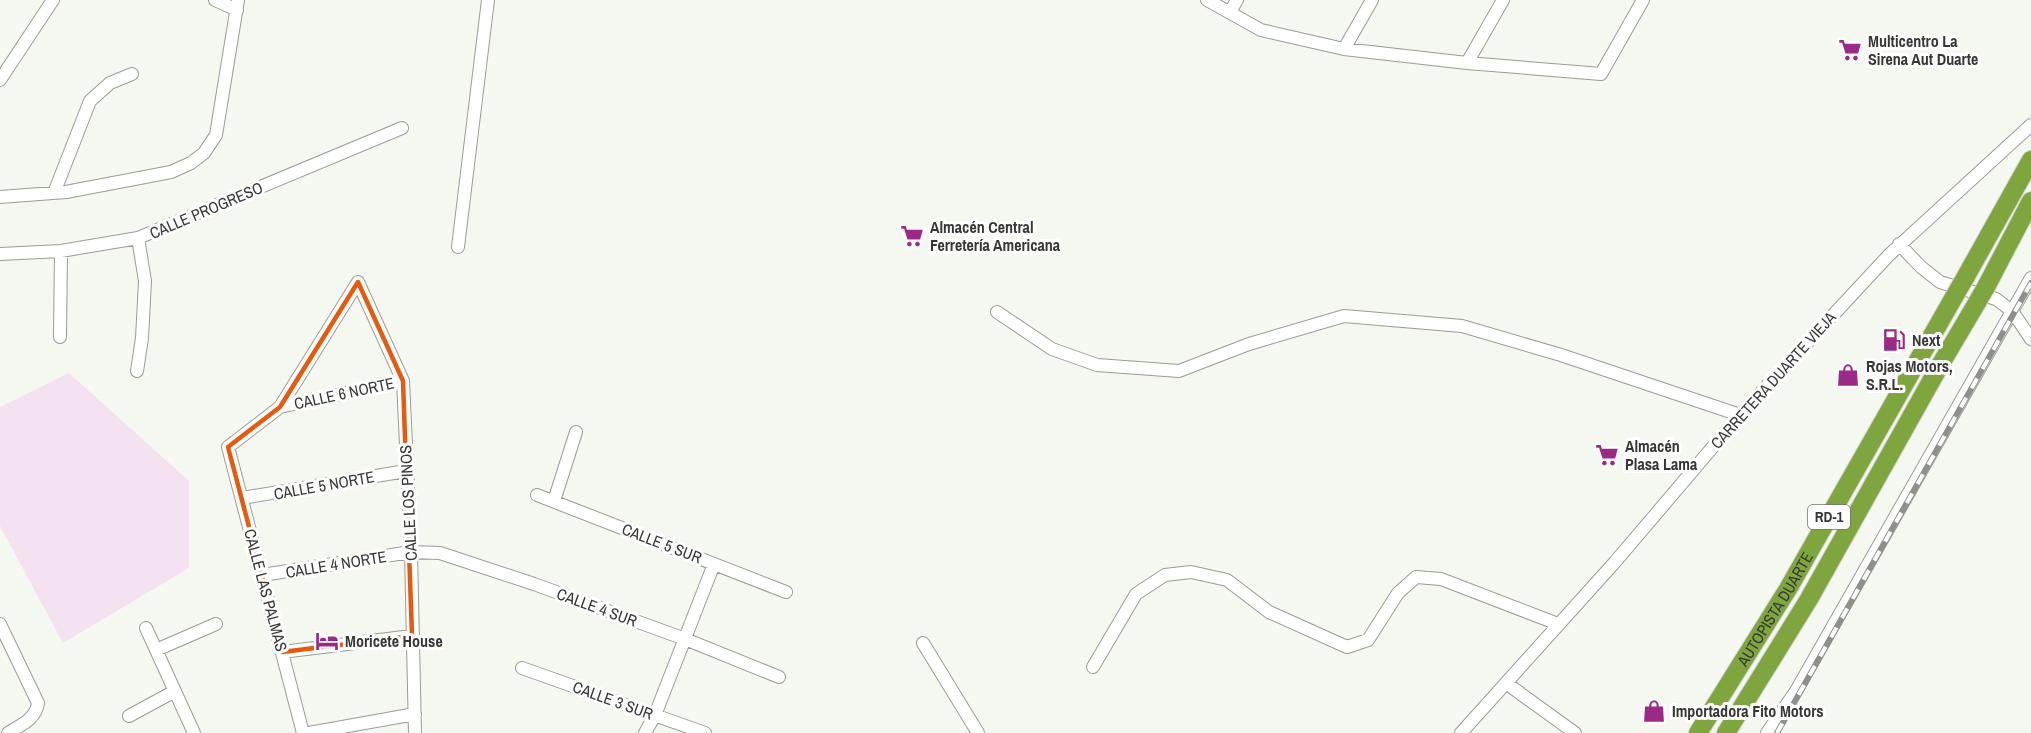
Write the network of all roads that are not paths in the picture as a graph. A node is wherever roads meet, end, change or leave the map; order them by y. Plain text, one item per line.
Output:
1 (53, 0) edge
2 (215, 0) edge
3 (488, 0) edge
4 (1207, 0) edge
5 (1237, 0) edge
6 (1372, 0) edge
7 (1503, 0) edge
8 (1643, 0) edge
9 (238, 5) edge
10 (1230, 12) junction
11 (1344, 49) junction
12 (1467, 63) junction
13 (132, 74) dead end
14 (0, 80) edge
15 (2031, 125) edge
16 (402, 128) dead end
17 (2031, 160) edge
18 (54, 193) junction
19 (0, 197) edge
20 (2031, 201) edge
21 (138, 238) junction
22 (1899, 244) junction
23 (458, 247) dead end
24 (61, 251) junction
25 (0, 254) edge
26 (2031, 278) edge
27 (2012, 311) junction
28 (997, 312) dead end
29 (60, 337) dead end
30 (2031, 339) edge
31 (137, 371) dead end
32 (403, 381) junction
33 (280, 406) junction
34 (1740, 415) junction
35 (576, 432) dead end
36 (228, 447) joint
37 (406, 471) junction
38 (537, 495) dead end
39 (242, 498) junction
40 (554, 501) junction
41 (411, 552) junction
42 (714, 564) junction
43 (262, 575) junction
44 (786, 592) dead end
45 (0, 624) edge
46 (216, 624) dead end
47 (1558, 624) junction
48 (146, 628) dead end
49 (412, 636) junction
50 (684, 639) junction
51 (923, 643) dead end
52 (5, 651) edge
53 (156, 651) junction
54 (282, 652) junction
55 (522, 668) dead end
56 (1093, 668) dead end
57 (779, 677) dead end
58 (1506, 683) junction
59 (175, 692) junction
60 (415, 714) junction
61 (655, 715) junction
62 (129, 716) dead end
63 (8, 733) edge
64 (194, 733) edge
65 (303, 733) edge
66 (309, 733) edge
67 (415, 733) edge
68 (645, 733) edge
69 (705, 733) edge
70 (978, 733) edge
71 (1461, 733) edge
72 (1575, 733) edge
73 (1698, 733) edge
74 (1726, 733) edge
75 (1767, 733) edge

1 - 14 street
2 - 9 street
3 - 23 street
4 - 10 street
5 - 10 street
6 - 11 street
7 - 12 street
8 - 12 street
9 - 18 street
10 - 11 street
11 - 12 street
13 - 18 street
15 - 22 street, CARRETERA DUARTE VIEJA
16 - 21 street, CALLE PROGRESO
17 - 73 highway, AUTOPISTA DUARTE / RD-1, bridge
18 - 19 street
20 - 74 highway, AUTOPISTA DUARTE / RD-1, bridge
21 - 24 street, CALLE PROGRESO
21 - 31 street
22 - 27 street
22 - 34 street, CARRETERA DUARTE VIEJA
24 - 25 street, CALLE PROGRESO
24 - 29 street
26 - 27 street
27 - 30 street
27 - 75 street
28 - 34 street
32 - 33 street, CALLE 6 NORTE
32 - 33 street, CALLE LOS PINOS
32 - 37 street, CALLE LOS PINOS
33 - 36 street, CALLE 6 NORTE
34 - 47 street, CARRETERA DUARTE VIEJA
35 - 40 street
36 - 39 street, CALLE LAS PALMAS
37 - 39 street, CALLE 5 NORTE
37 - 41 street, CALLE LOS PINOS
38 - 40 street, CALLE 5 SUR
39 - 43 street, CALLE LAS PALMAS
40 - 42 street, CALLE 5 SUR
41 - 43 street, CALLE 4 NORTE
41 - 49 street, CALLE LOS PINOS
41 - 50 street, CALLE 4 SUR
42 - 44 street, CALLE 5 SUR
42 - 50 street
43 - 54 street, CALLE LAS PALMAS
45 - 52 street
46 - 53 street
47 - 56 street
47 - 58 street, CARRETERA DUARTE VIEJA
48 - 53 street
49 - 54 street
49 - 60 street, CALLE LOS PINOS
50 - 57 street, CALLE 4 SUR
50 - 61 street
51 - 70 street
52 - 63 street
53 - 59 street
54 - 65 street, CALLE LAS PALMAS
55 - 61 street, CALLE 3 SUR
58 - 71 street, CARRETERA DUARTE VIEJA
58 - 72 street
59 - 62 street
59 - 64 street
60 - 66 street
60 - 67 street, CALLE LOS PINOS
61 - 68 street
61 - 69 street, CALLE 3 SUR

